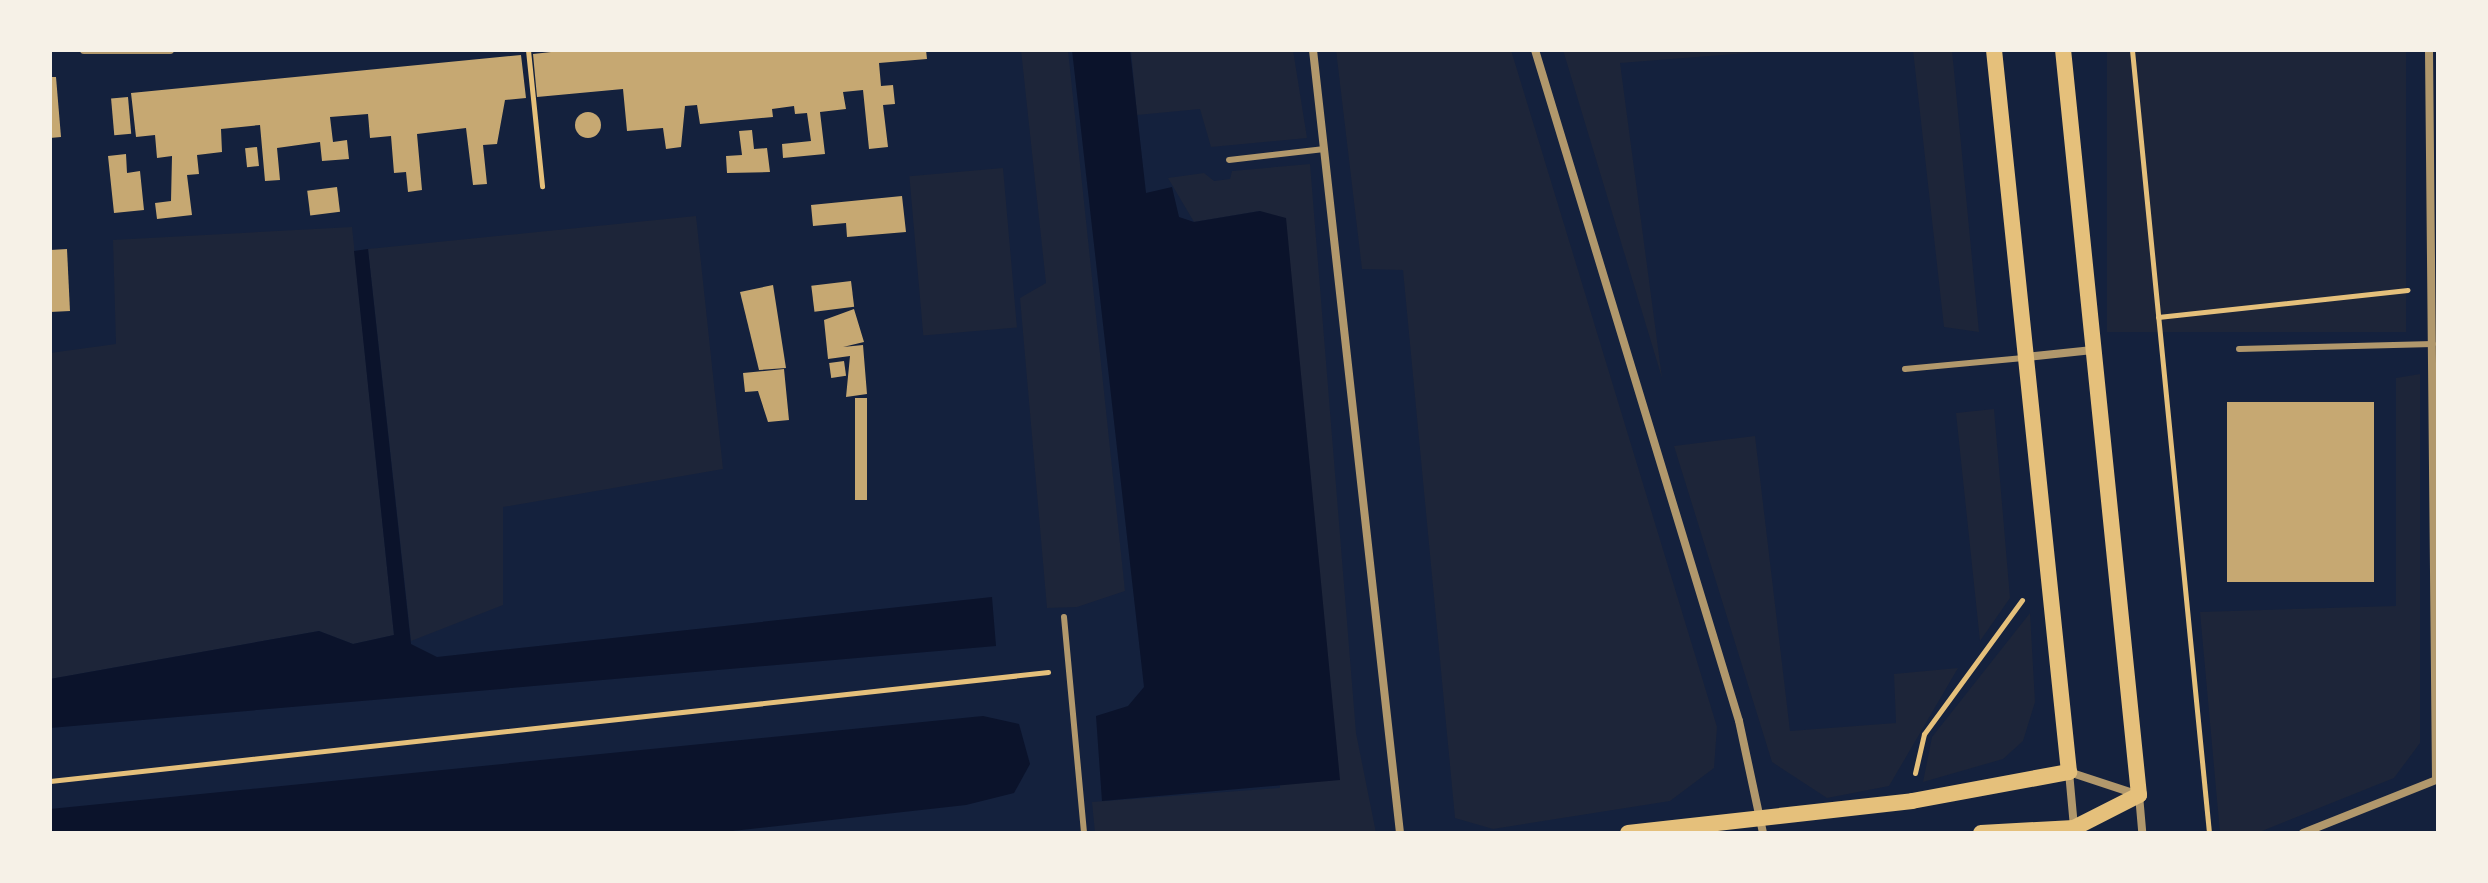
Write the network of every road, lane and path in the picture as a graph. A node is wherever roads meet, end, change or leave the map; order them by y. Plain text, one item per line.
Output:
1 (84, 50) edge
2 (170, 50) edge
3 (528, 50) edge
4 (1313, 50) edge
5 (1535, 50) edge
6 (1994, 50) edge
7 (2063, 50) edge
8 (2132, 50) edge
9 (2429, 50) edge
10 (1324, 149) junction
11 (1229, 160) dead end
12 (542, 186) dead end
13 (2432, 287) junction
14 (2158, 317) junction
15 (2433, 344) junction
16 (2239, 349) dead end
17 (2093, 350) junction
18 (2026, 357) junction
19 (1905, 369) dead end
20 (2047, 565) junction
21 (1064, 617) dead end
22 (1069, 670) junction
23 (2069, 772) junction
24 (50, 781) edge
25 (2139, 795) junction
26 (1912, 801) junction
27 (1761, 825) edge
28 (2074, 830) edge
29 (1084, 833) edge
30 (1400, 833) edge
31 (1628, 833) edge
32 (1981, 833) edge
33 (2142, 833) edge
34 (2209, 833) edge
35 (2303, 833) edge

1 - 2 street
3 - 12 path
4 - 10 street
5 - 27 street
6 - 18 main road
7 - 17 main road
8 - 14 path
9 - 13 street
10 - 11 lane
10 - 30 street
13 - 14 path
13 - 15 street
14 - 34 path
15 - 16 lane
15 - 35 street
17 - 18 street
17 - 25 main road
18 - 19 lane
18 - 20 main road
20 - 23 main road
20 - 26 path
21 - 22 lane
22 - 24 path
22 - 29 lane
23 - 25 street
23 - 26 main road
23 - 28 street
25 - 28 main road
25 - 33 street
26 - 27 main road
27 - 31 main road
28 - 32 main road

